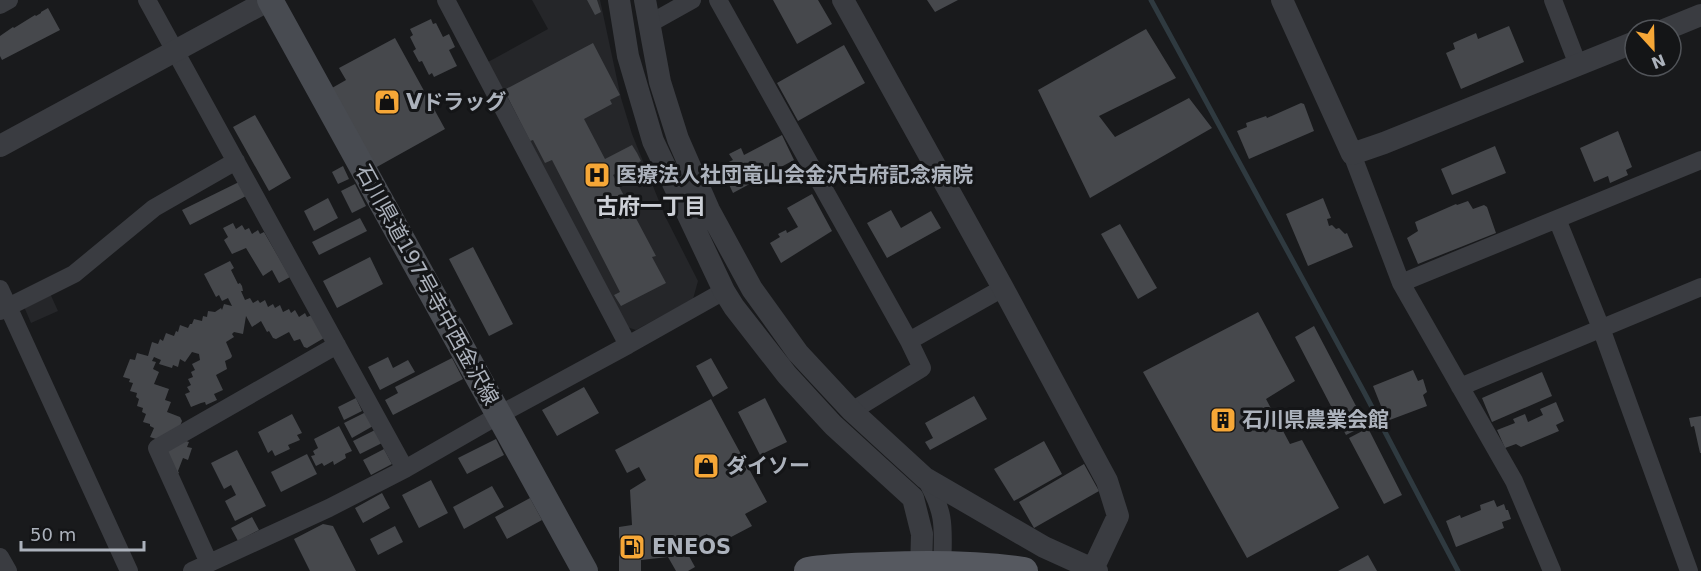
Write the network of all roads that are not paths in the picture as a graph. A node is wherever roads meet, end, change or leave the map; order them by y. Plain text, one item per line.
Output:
1 (9, 0) edge
2 (147, 0) edge
3 (269, 0) edge
4 (446, 0) edge
5 (619, 0) edge
6 (645, 0) edge
7 (692, 0) edge
8 (718, 0) edge
9 (843, 0) edge
10 (1282, 0) edge
11 (1553, 0) edge
12 (0, 5) edge
13 (1701, 15) edge
14 (1683, 22) edge
15 (649, 24) junction
16 (1623, 47) edge
17 (175, 51) junction
18 (1578, 64) junction
19 (0, 146) edge
20 (1352, 154) junction
21 (1701, 160) edge
22 (236, 161) junction
23 (1557, 219) junction
24 (1401, 283) junction
25 (1701, 287) edge
26 (1003, 288) junction
27 (0, 289) edge
28 (724, 291) junction
29 (5, 309) edge
30 (1601, 328) junction
31 (909, 341) junction
32 (337, 345) junction
33 (628, 345) junction
34 (1460, 387) junction
35 (852, 411) junction
36 (499, 415) junction
37 (405, 469) junction
38 (925, 478) junction
39 (0, 557) edge
40 (209, 563) junction
41 (932, 568) edge
42 (1094, 570) edge
43 (8, 571) edge
44 (129, 571) edge
45 (192, 571) edge
46 (585, 571) edge
47 (808, 571) edge
48 (1024, 571) edge
49 (1552, 571) edge
50 (1689, 571) edge

1 - 12 street
2 - 17 street
3 - 17 street
3 - 36 main road, 石川県道197号寺中西金沢線
4 - 33 street
5 - 28 street
6 - 15 street
7 - 15 street
8 - 31 street
9 - 26 street
10 - 20 street
11 - 18 street
13 - 14 street
15 - 35 street
16 - 18 street
17 - 19 street
17 - 22 street
18 - 20 street
20 - 24 street
21 - 23 street
22 - 29 street
22 - 32 street
23 - 24 street
23 - 30 street
24 - 34 street
25 - 30 street
26 - 31 street
26 - 42 street
27 - 29 street
28 - 33 street
28 - 41 street
29 - 44 street
30 - 34 street
30 - 50 street
31 - 35 street
32 - 37 street
32 - 40 street
33 - 36 street
34 - 49 street
35 - 38 street
36 - 37 street
36 - 46 main road, 石川県道197号寺中西金沢線
37 - 40 street
38 - 41 street
38 - 42 street
39 - 43 street
40 - 45 street
41 - 47 main road
41 - 48 main road

